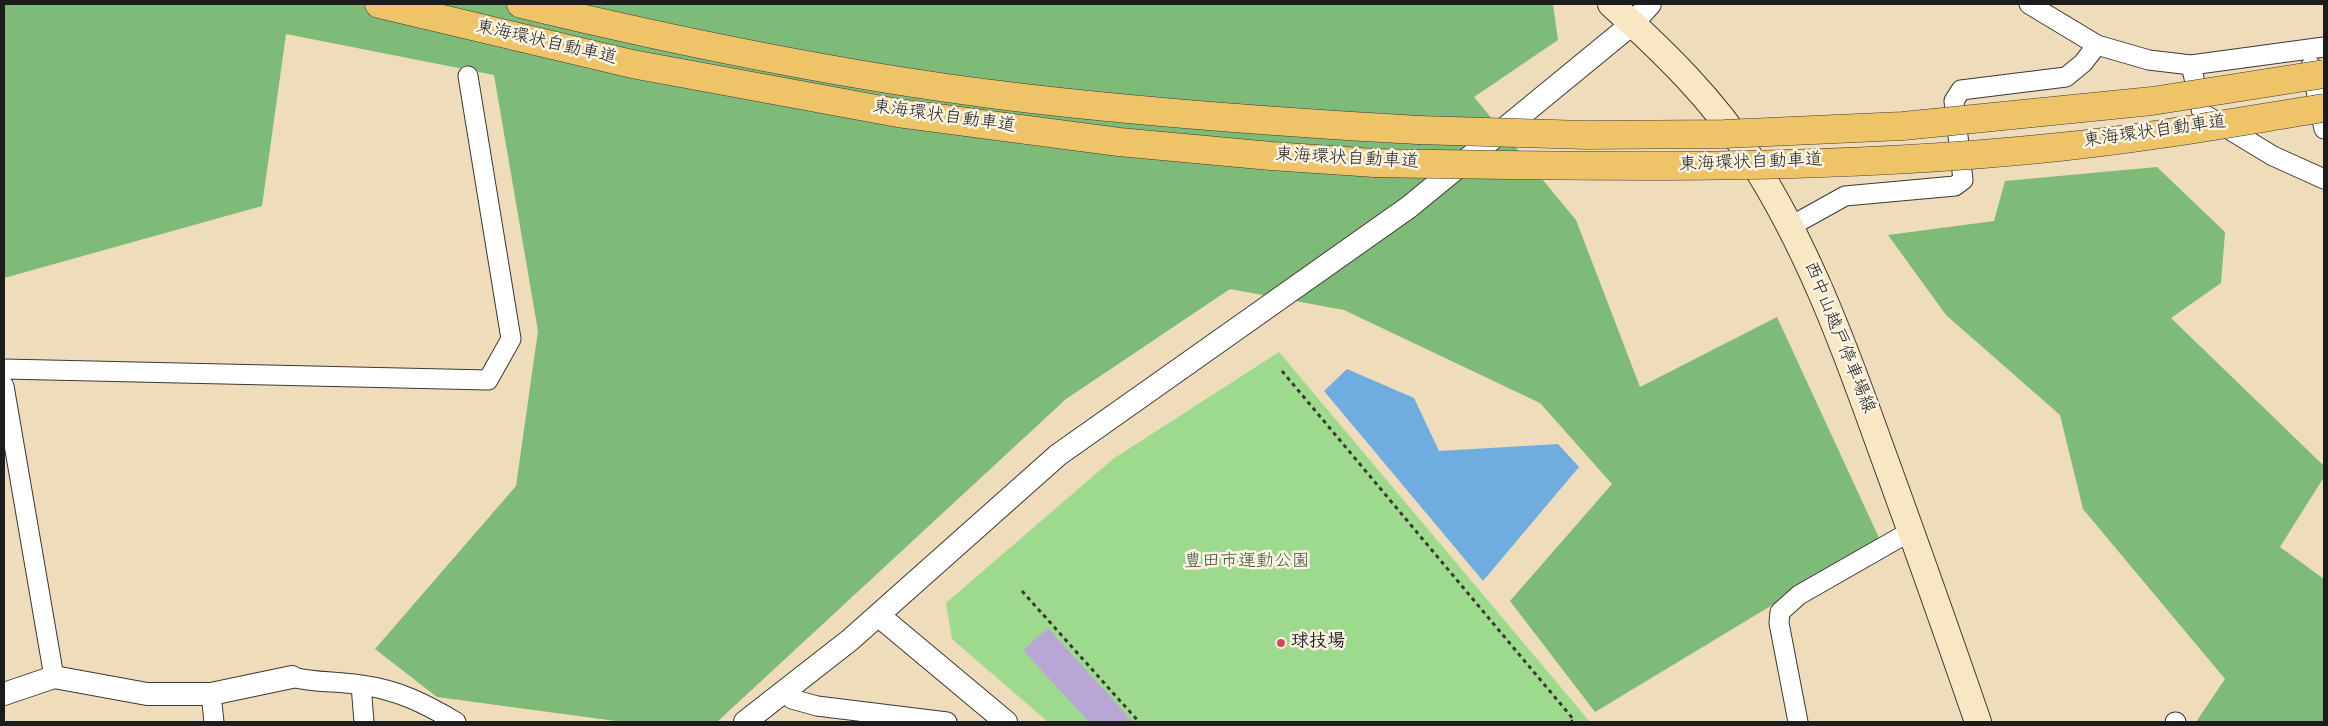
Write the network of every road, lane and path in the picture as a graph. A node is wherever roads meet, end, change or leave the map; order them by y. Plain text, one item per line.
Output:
1 (379, 4) edge
2 (521, 4) edge
3 (1611, 4) edge
4 (1650, 4) edge
5 (2029, 4) edge
6 (1632, 24) junction
7 (2097, 45) junction
8 (2316, 48) edge
9 (2191, 65) junction
10 (2324, 74) edge
11 (468, 76) dead end
12 (2324, 108) edge
13 (2324, 129) edge
14 (2324, 179) edge
15 (1791, 226) junction
16 (4, 369) edge
17 (1282, 371) dead end
18 (4, 386) edge
19 (1911, 531) junction
20 (1022, 591) dead end
21 (878, 615) junction
22 (850, 640) junction
23 (54, 677) junction
24 (292, 677) joint
25 (361, 685) junction
26 (4, 694) edge
27 (211, 694) junction
28 (792, 699) junction
29 (214, 722) edge
30 (364, 722) edge
31 (456, 722) edge
32 (745, 722) edge
33 (770, 722) edge
34 (947, 722) edge
35 (1004, 722) edge
36 (1140, 722) edge
37 (1571, 722) edge
38 (1798, 722) edge
39 (1978, 722) edge

1 - 12 highway, 東海環状自動車道, bridge
2 - 10 highway, 東海環状自動車道, bridge
3 - 6 main road, 西中山越戸停車場線
4 - 6 street
5 - 7 street
6 - 15 main road, 西中山越戸停車場線
6 - 21 street
7 - 9 street
7 - 15 street
8 - 9 street
8 - 13 street
9 - 14 street
11 - 16 street
15 - 19 main road, 西中山越戸停車場線
17 - 37 path
18 - 23 street
19 - 38 street
19 - 39 main road, 西中山越戸停車場線
20 - 36 path
21 - 22 street
21 - 35 street
22 - 28 street
22 - 32 street
23 - 26 street
23 - 27 street
24 - 25 street
24 - 27 street
25 - 30 street
25 - 31 street
27 - 29 street
28 - 33 street
28 - 34 street

